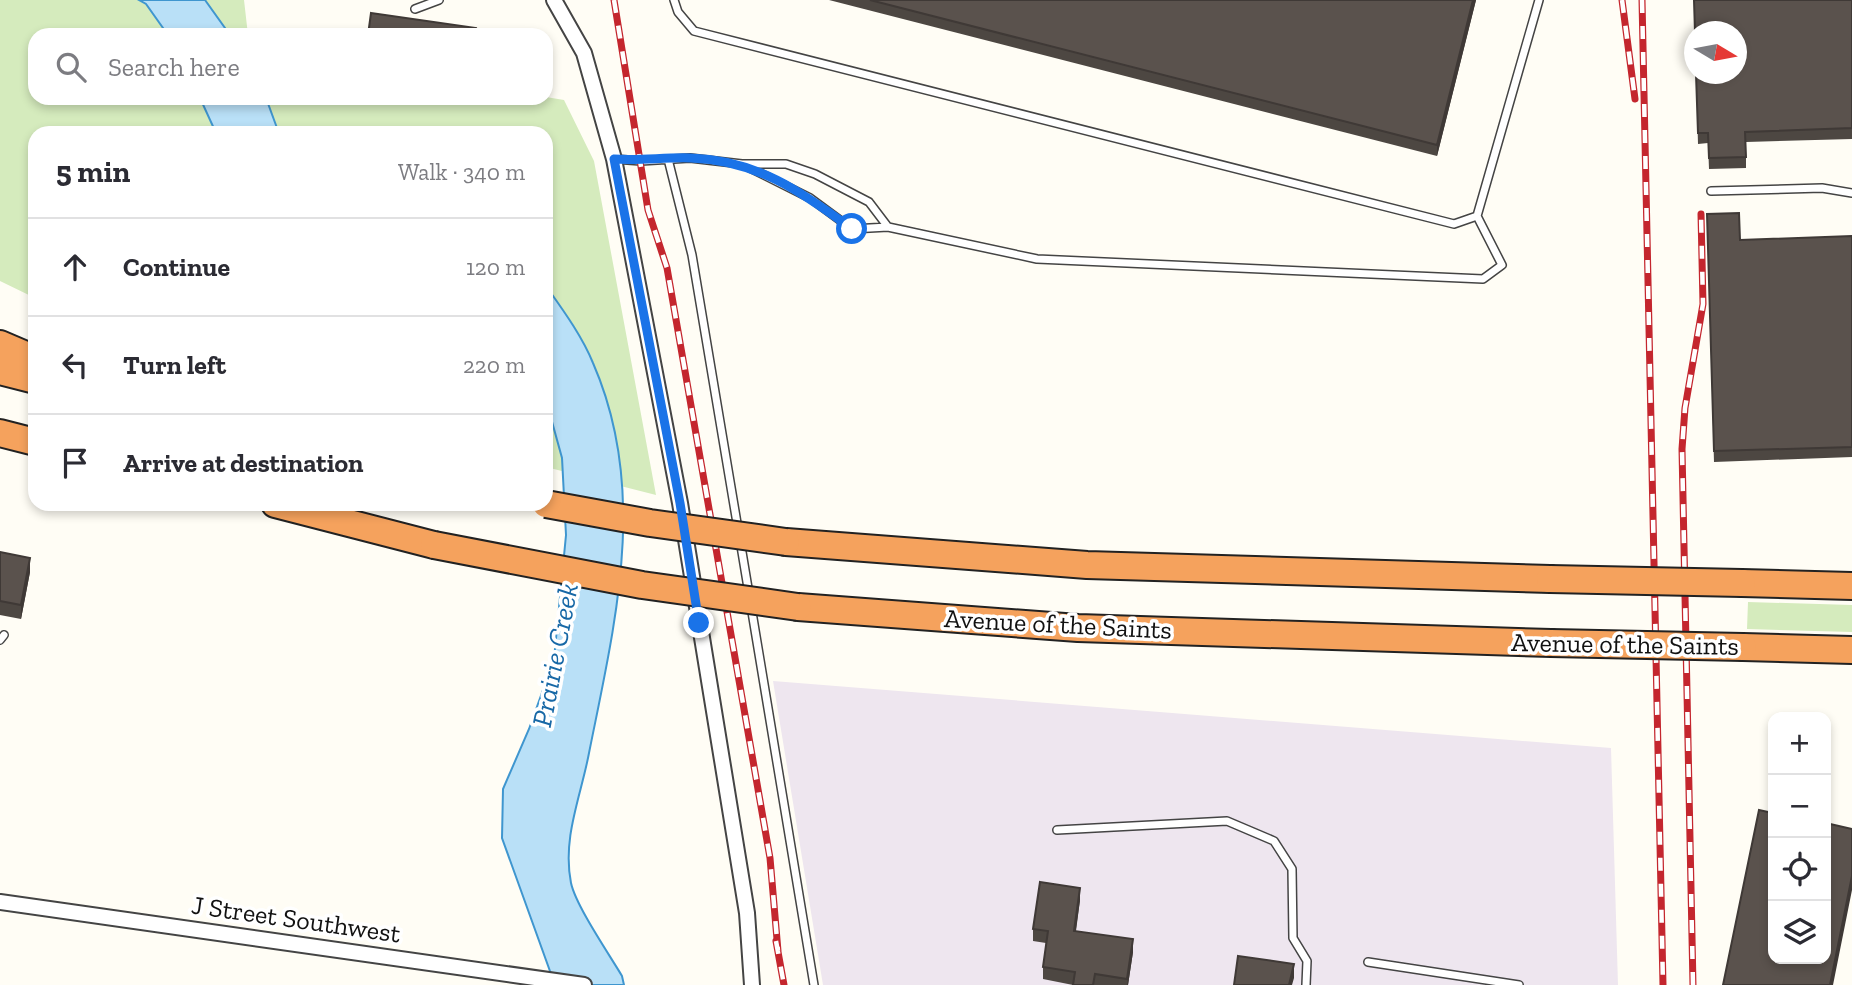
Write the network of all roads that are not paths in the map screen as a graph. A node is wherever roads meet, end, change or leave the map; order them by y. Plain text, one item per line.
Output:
1 (439, 0) edge
2 (554, 0) edge
3 (674, 0) edge
4 (1539, 0) edge
5 (415, 9) dead end
6 (614, 159) junction
7 (668, 159) junction
8 (743, 164) junction
9 (1711, 191) dead end
10 (1852, 192) edge
11 (1477, 216) junction
12 (888, 227) junction
13 (0, 344) edge
14 (28, 356) edge
15 (0, 372) edge
16 (28, 378) edge
17 (0, 433) edge
18 (28, 440) edge
19 (553, 505) edge
20 (302, 511) edge
21 (1852, 585) edge
22 (1771, 648) junction
23 (1852, 650) edge
24 (1852, 662) edge
25 (1057, 830) dead end
26 (0, 902) edge
27 (1368, 962) dead end
28 (584, 985) edge
29 (752, 985) edge
30 (814, 985) edge
31 (1306, 985) edge
32 (1519, 985) edge

1 - 5 lane
2 - 6 street
3 - 11 lane
4 - 11 lane
6 - 7 lane
6 - 29 street
7 - 8 lane
7 - 30 lane
8 - 12 lane
8 - 12 lane
9 - 10 lane
11 - 12 lane
13 - 14 highway
15 - 16 highway
17 - 18 highway
19 - 21 highway, bridge
20 - 22 highway, Avenue of the Saints, bridge
22 - 23 highway, Avenue of the Saints
22 - 24 highway
25 - 31 lane
26 - 28 street, J Street Southwest
27 - 32 lane

